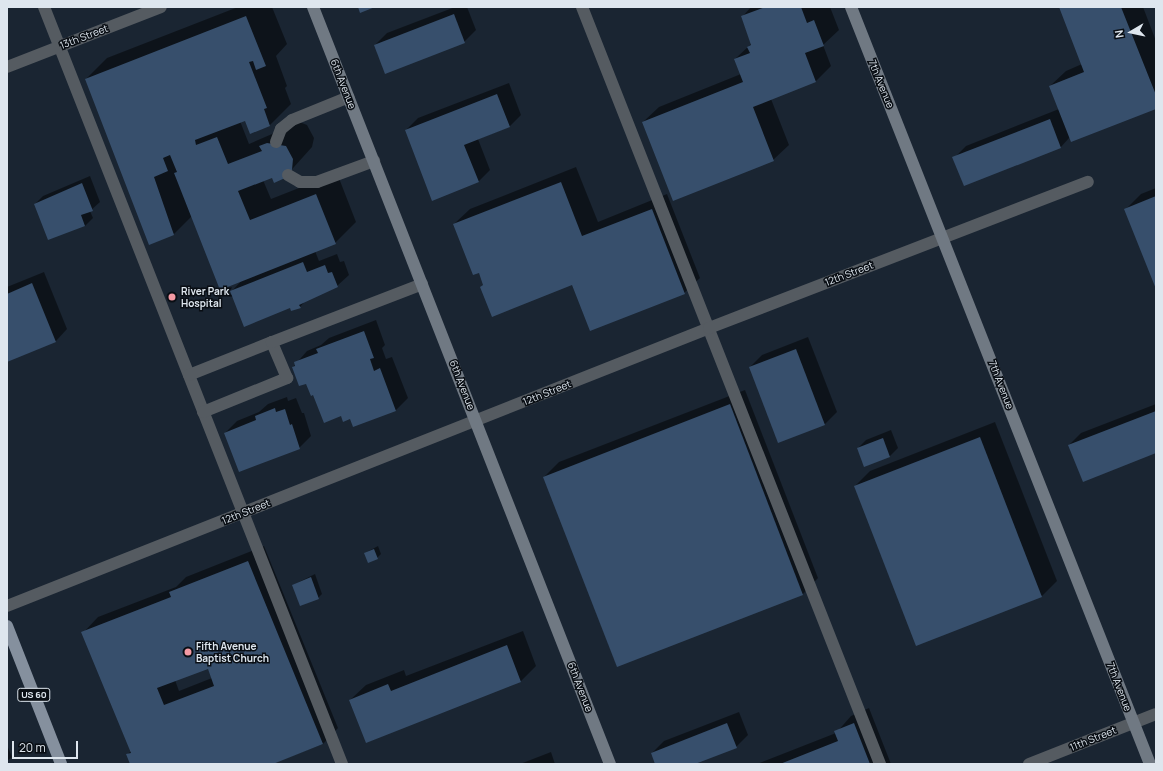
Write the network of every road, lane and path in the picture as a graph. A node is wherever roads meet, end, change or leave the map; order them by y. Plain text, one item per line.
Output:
1 (44, 7) edge
2 (161, 7) edge
3 (313, 7) edge
4 (582, 7) edge
5 (851, 7) edge
6 (60, 47) junction
7 (7, 67) edge
8 (348, 97) junction
9 (276, 142) dead end
10 (374, 161) junction
11 (288, 175) dead end
12 (1088, 182) dead end
13 (943, 238) junction
14 (422, 284) junction
15 (709, 328) junction
16 (272, 342) junction
17 (189, 375) junction
18 (203, 412) junction
19 (476, 421) junction
20 (243, 514) junction
21 (7, 606) edge
22 (7, 626) edge
23 (1156, 714) edge
24 (1133, 723) junction
25 (61, 764) edge
26 (342, 764) edge
27 (610, 764) edge
28 (880, 764) edge
29 (1029, 764) edge
30 (1150, 764) edge

1 - 6 street
2 - 6 street, 13th Street
3 - 8 street, 6th Avenue
4 - 15 street
5 - 13 street, 7th Avenue
6 - 7 street, 13th Street
6 - 17 street
8 - 9 street
8 - 10 street, 6th Avenue
10 - 11 street
10 - 14 street, 6th Avenue
12 - 13 street, 12th Street
13 - 15 street, 12th Street
13 - 24 street, 7th Avenue
14 - 16 street
14 - 19 street, 6th Avenue
15 - 19 street, 12th Street
15 - 28 street
16 - 17 street
16 - 18 street
17 - 18 street
18 - 20 street
19 - 20 street, 12th Street
19 - 27 street, 6th Avenue
20 - 21 street, 12th Street
20 - 26 street
22 - 25 main road, US 60
23 - 24 street, 11th Street
24 - 29 street, 11th Street
24 - 30 street, 7th Avenue

